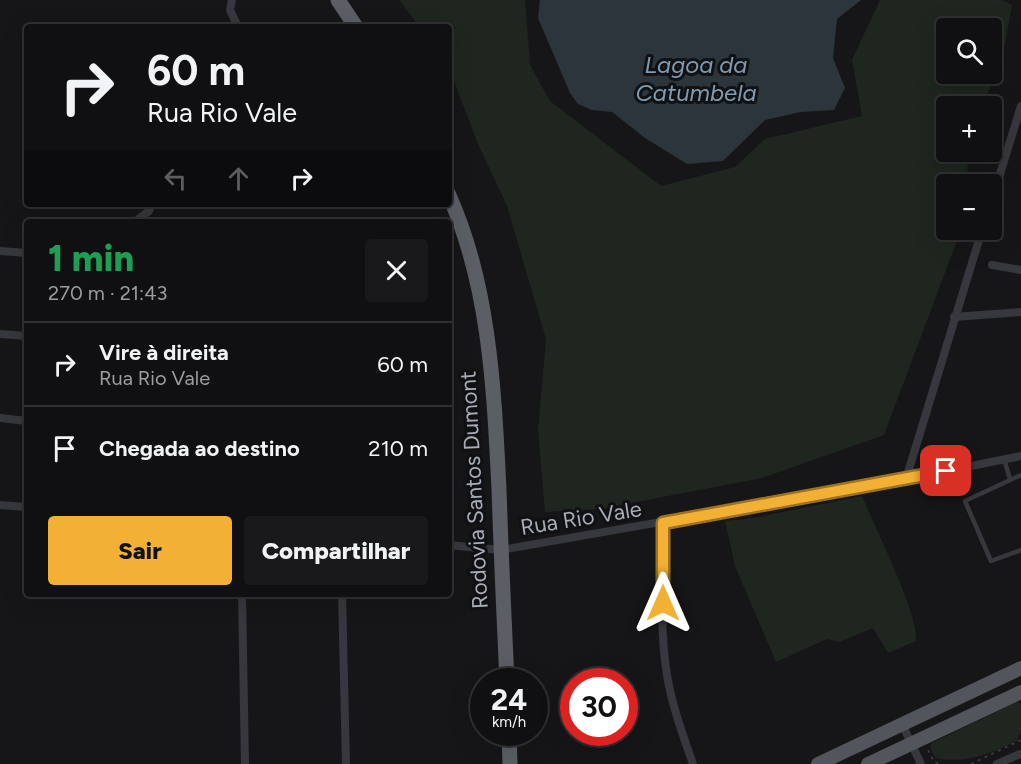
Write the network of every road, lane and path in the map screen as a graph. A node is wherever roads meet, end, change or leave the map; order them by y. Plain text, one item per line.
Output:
1 (232, 0) edge
2 (338, 0) edge
3 (237, 24) edge
4 (354, 24) edge
5 (1021, 106) edge
6 (1000, 174) edge
7 (452, 204) edge
8 (151, 207) edge
9 (139, 219) edge
10 (979, 240) edge
11 (0, 251) edge
12 (24, 253) edge
13 (992, 265) dead end
14 (1021, 270) edge
15 (1021, 312) edge
16 (954, 317) junction
17 (0, 334) edge
18 (24, 336) edge
19 (0, 418) edge
20 (24, 421) edge
21 (1021, 456) edge
22 (1004, 459) junction
23 (1021, 475) edge
24 (906, 479) junction
25 (1010, 479) junction
26 (0, 505) edge
27 (24, 507) edge
28 (663, 523) junction
29 (452, 545) edge
30 (501, 550) junction
31 (1021, 550) edge
32 (242, 597) edge
33 (342, 597) edge
34 (506, 668) edge
35 (1017, 670) edge
36 (1021, 690) edge
37 (902, 724) junction
38 (1021, 740) edge
39 (911, 744) junction
40 (509, 746) edge
41 (927, 747) dead end
42 (1020, 752) edge
43 (245, 764) edge
44 (346, 764) edge
45 (510, 764) edge
46 (693, 764) edge
47 (818, 764) edge
48 (868, 764) edge
49 (921, 764) edge
50 (940, 764) edge
51 (971, 764) edge
52 (997, 764) edge
53 (1017, 764) edge

1 - 3 street
2 - 4 highway
5 - 6 street
7 - 30 highway, Rodovia Santos Dumont
8 - 9 street
10 - 16 street
11 - 12 street
13 - 14 street
15 - 16 street
16 - 24 street
17 - 18 street
19 - 20 street
21 - 22 street, Rua Rio Vale
22 - 24 street, Rua Rio Vale
22 - 25 lane
23 - 25 lane
24 - 28 street, Rua Rio Vale
25 - 31 lane
26 - 27 street
28 - 30 street, Rua Rio Vale
28 - 46 street
29 - 30 street, Rua Rio Vale
30 - 34 highway, Rodovia Santos Dumont
32 - 43 street
33 - 44 street
35 - 36 street
35 - 37 main road
36 - 39 main road
37 - 39 street
37 - 47 main road
38 - 51 path
39 - 48 main road
39 - 49 street
40 - 45 highway
41 - 50 path
42 - 52 street
42 - 53 street

